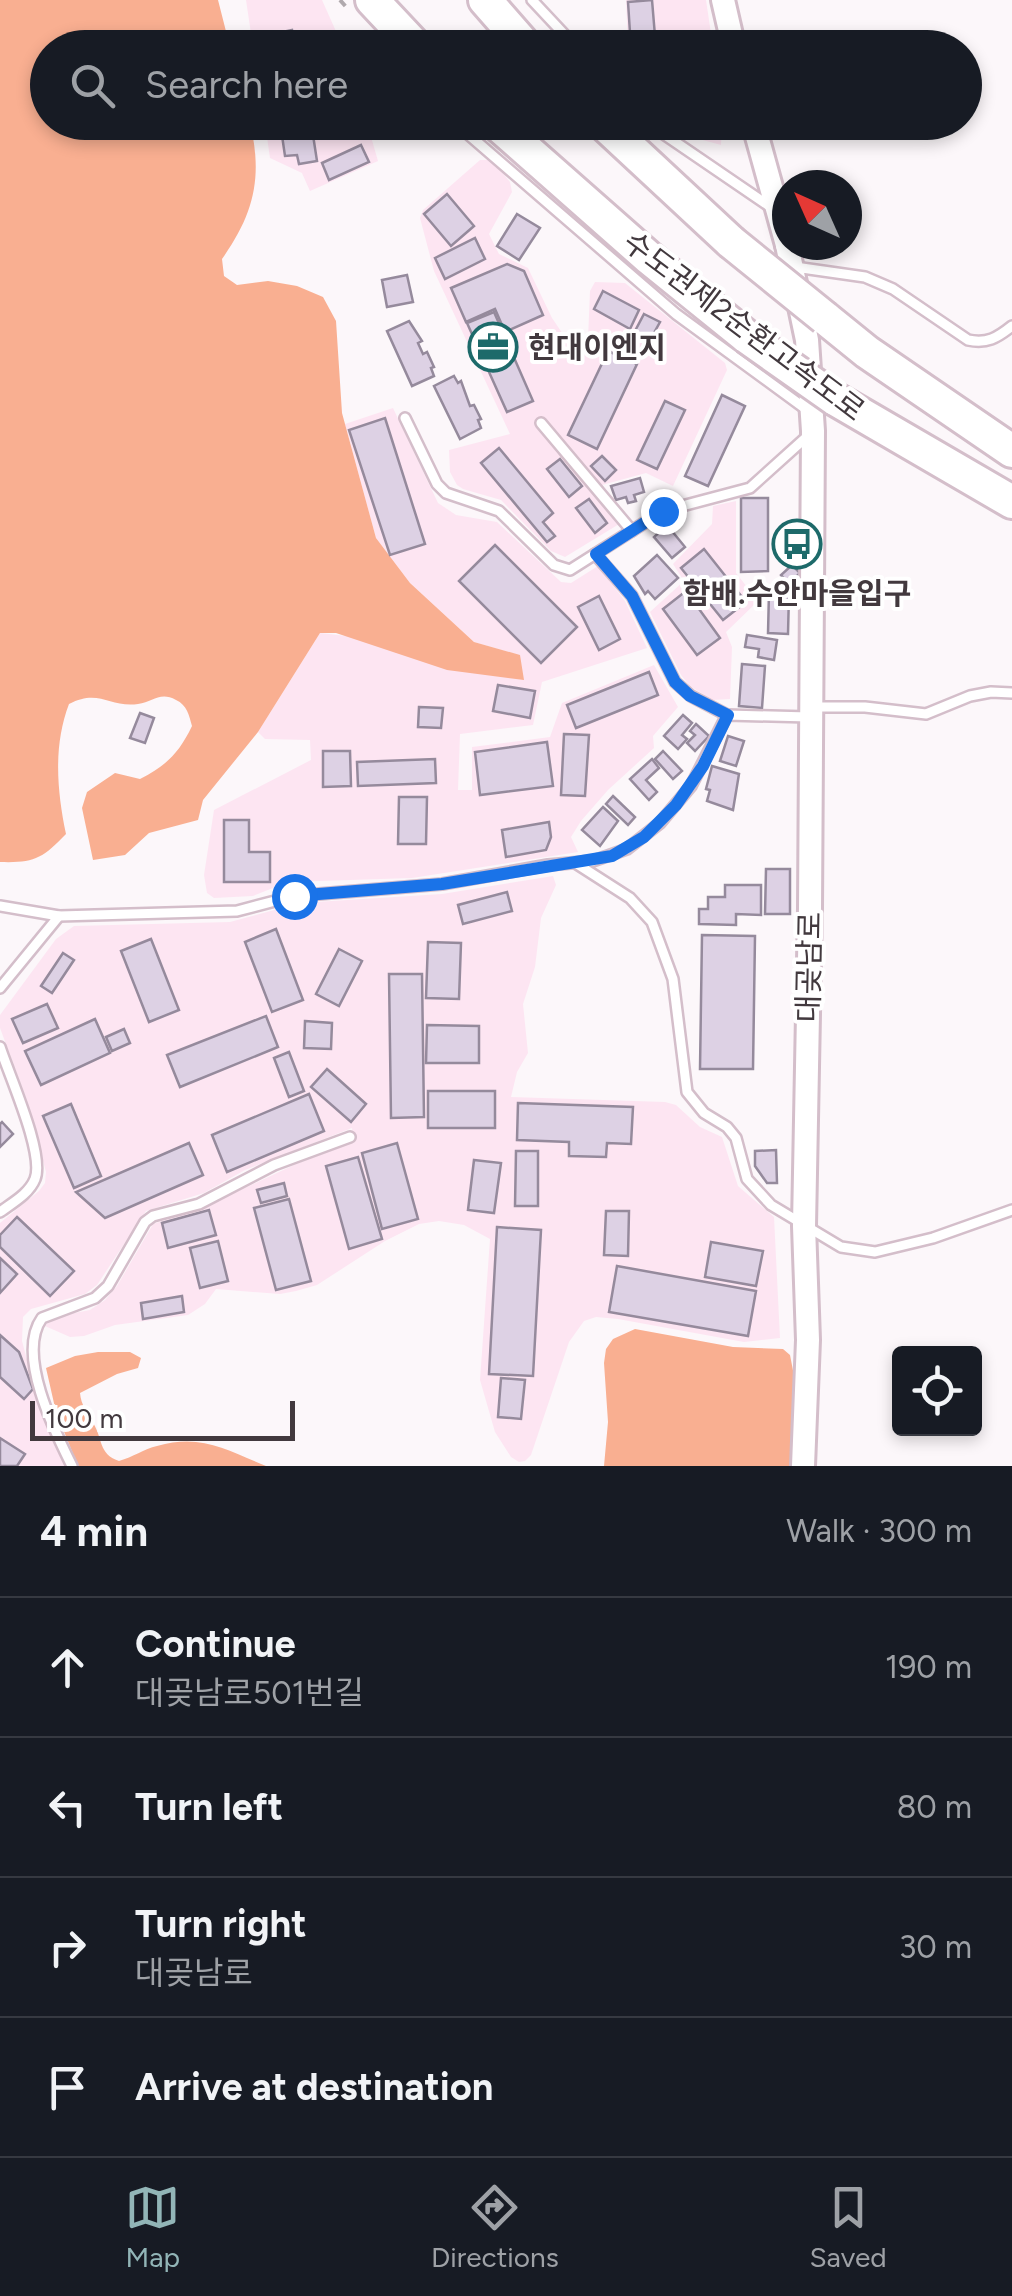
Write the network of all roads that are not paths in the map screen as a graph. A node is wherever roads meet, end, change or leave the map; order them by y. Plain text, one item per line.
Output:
1 (372, 0) edge
2 (484, 0) edge
3 (532, 0) edge
4 (723, 0) edge
5 (400, 30) edge
6 (510, 30) edge
7 (560, 30) edge
8 (730, 30) edge
9 (475, 140) edge
10 (515, 140) edge
11 (622, 140) edge
12 (671, 140) edge
13 (758, 140) edge
14 (772, 190) edge
15 (772, 208) edge
16 (791, 260) edge
17 (812, 260) edge
18 (1012, 326) edge
19 (820, 415) junction
20 (405, 418) dead end
21 (541, 423) dead end
22 (1012, 450) edge
23 (1012, 502) edge
24 (632, 531) junction
25 (596, 554) junction
26 (1012, 693) edge
27 (812, 712) junction
28 (728, 715) junction
29 (575, 862) junction
30 (0, 906) edge
31 (59, 916) junction
32 (0, 988) edge
33 (0, 1047) edge
34 (350, 1137) dead end
35 (1012, 1210) edge
36 (0, 1212) edge
37 (804, 1226) junction
38 (72, 1466) edge
39 (803, 1466) edge

1 - 5 highway
2 - 6 highway
3 - 7 lane
4 - 8 street
9 - 19 lane
10 - 19 highway, 수도권제2순환고속도로, bridge
11 - 22 highway, 수도권제2순환고속도로, bridge
12 - 15 lane
13 - 14 street, 대곶남로
16 - 19 street, 대곶남로
17 - 18 lane
19 - 23 highway, 수도권제2순환고속도로
19 - 24 lane
19 - 27 street, 대곶남로
20 - 25 lane
21 - 24 lane
24 - 25 lane
25 - 28 lane
26 - 27 lane
27 - 28 lane
27 - 37 street, 대곶남로
28 - 29 lane
29 - 31 lane
29 - 37 lane
30 - 31 lane
31 - 32 lane
33 - 36 lane
34 - 38 lane
35 - 37 lane
37 - 39 street, 대곶남로

